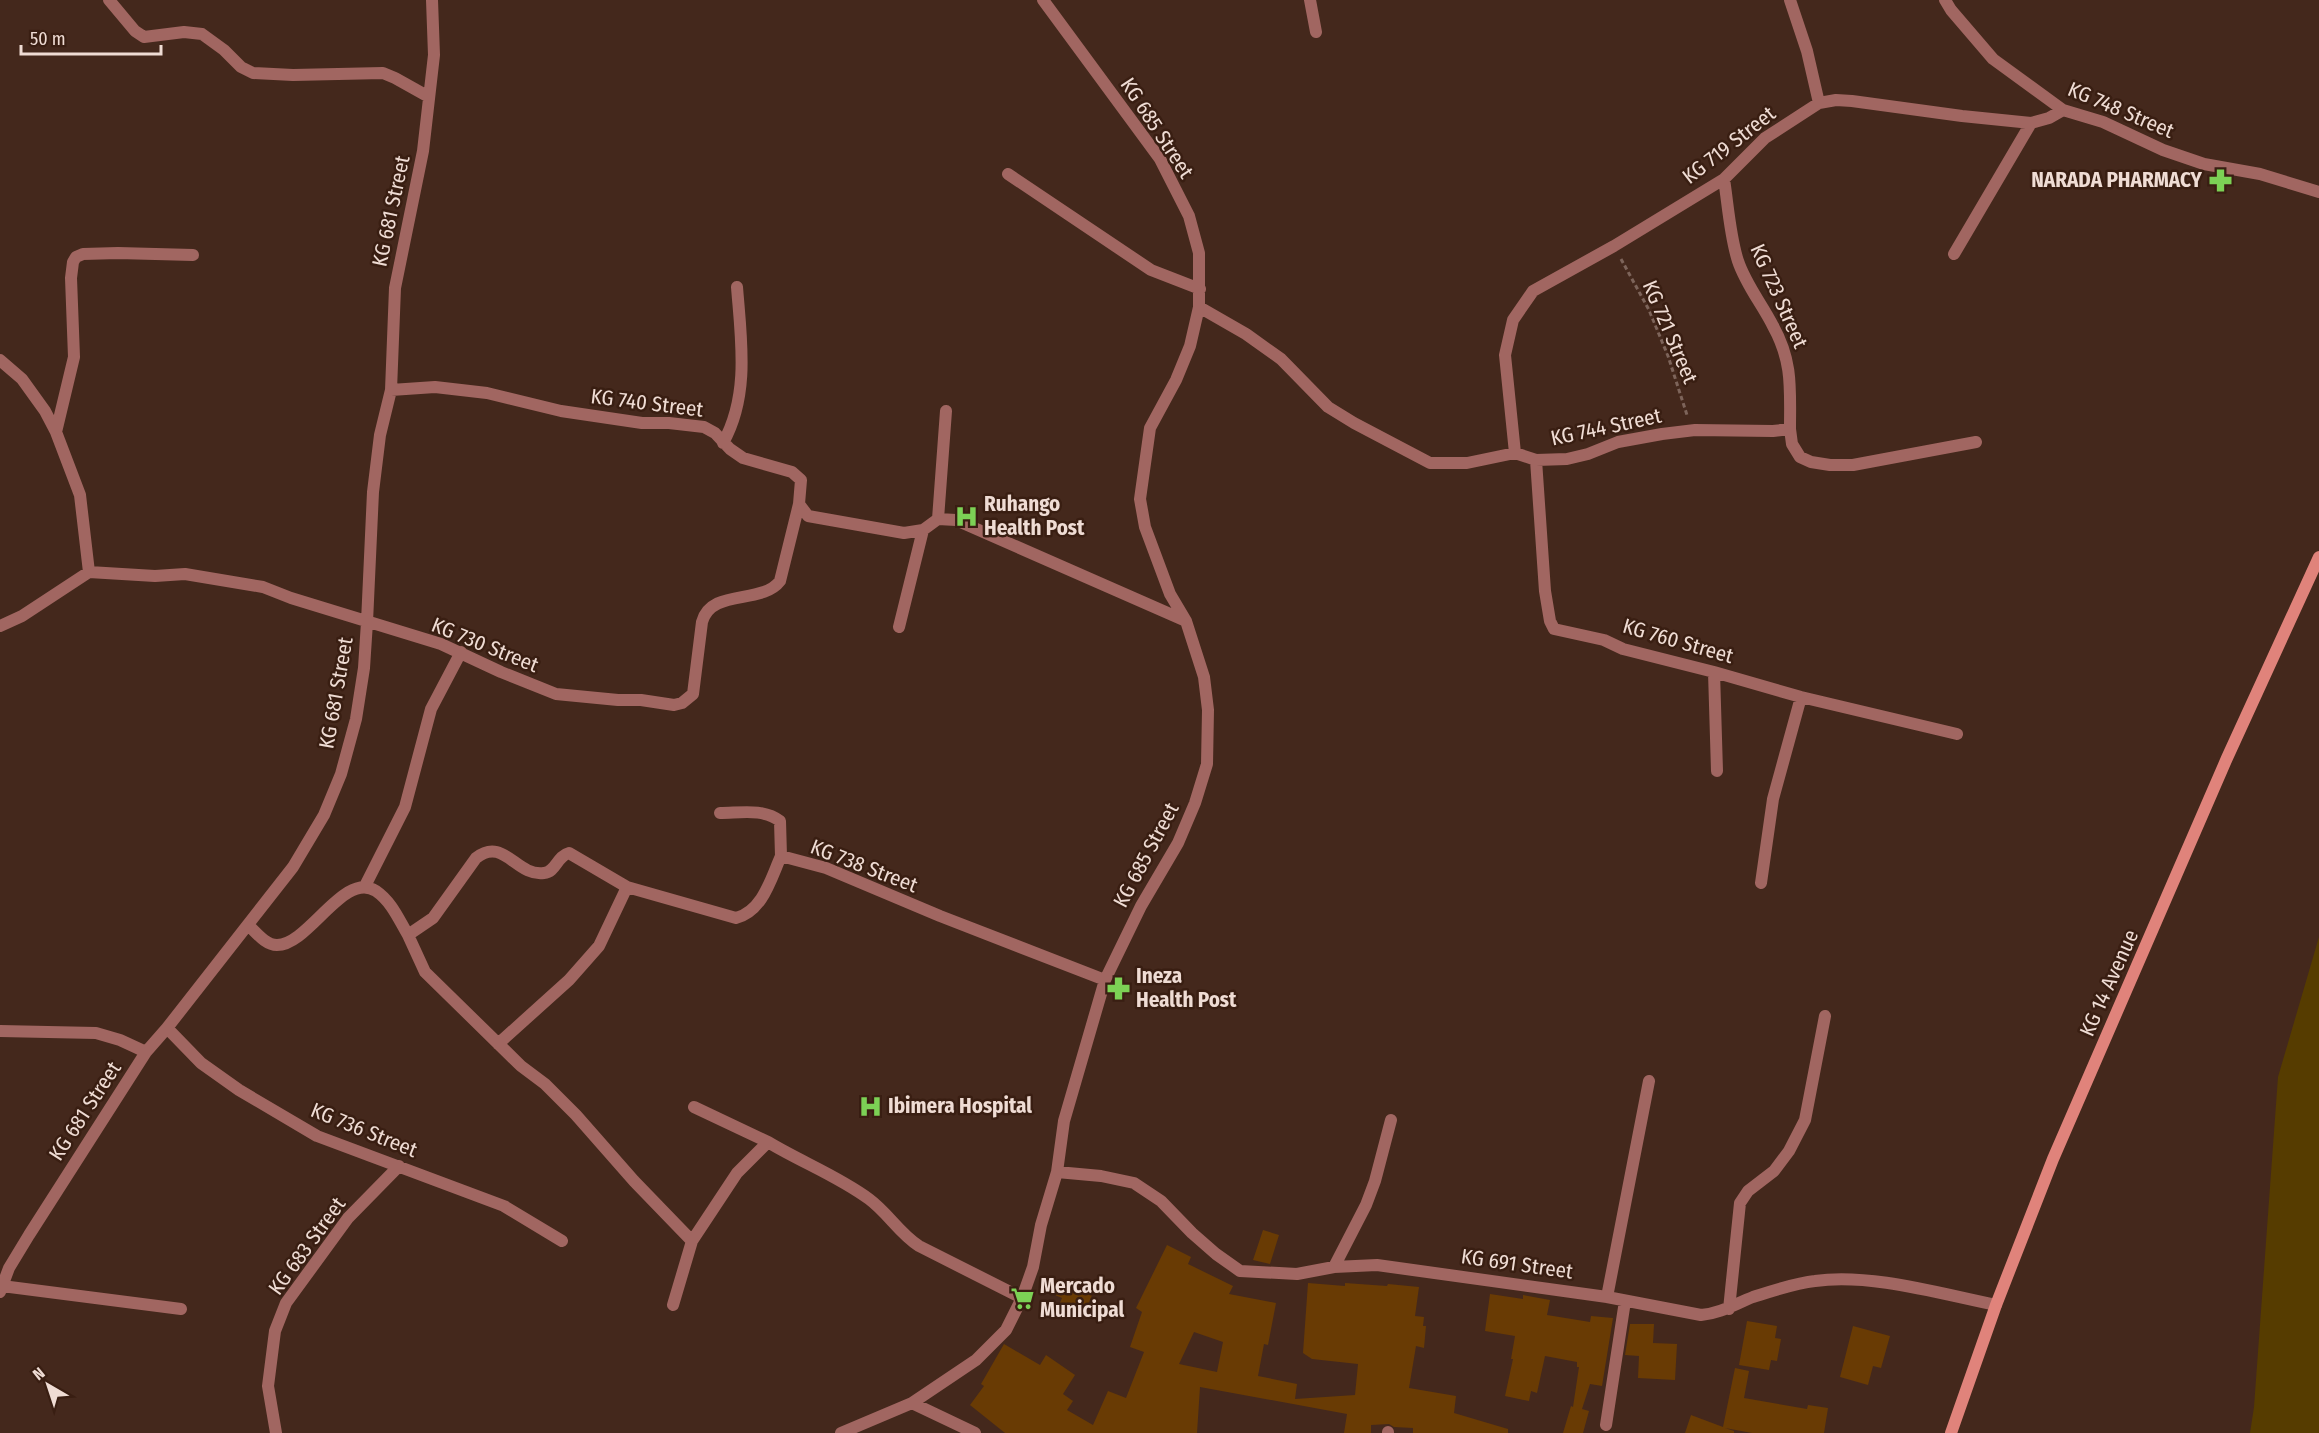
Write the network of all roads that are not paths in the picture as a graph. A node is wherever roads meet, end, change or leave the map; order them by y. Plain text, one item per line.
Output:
1 (109, 0) edge
2 (432, 0) edge
3 (1310, 0) edge
4 (1790, 0) edge
5 (1945, 0) edge
6 (1046, 1) edge
7 (1316, 32) dead end
8 (429, 98) junction
9 (1819, 103) junction
10 (2063, 110) junction
11 (2031, 123) junction
12 (1008, 174) dead end
13 (1724, 179) junction
14 (2319, 192) edge
15 (1954, 254) dead end
16 (193, 255) dead end
17 (737, 287) dead end
18 (1200, 289) junction
19 (1199, 307) junction
20 (0, 360) edge
21 (391, 390) junction
22 (946, 411) dead end
23 (1790, 429) junction
24 (56, 432) junction
25 (1976, 442) dead end
26 (723, 443) junction
27 (1515, 453) junction
28 (1536, 460) junction
29 (799, 504) junction
30 (938, 519) junction
31 (923, 530) junction
32 (2319, 556) edge
33 (89, 572) junction
34 (1186, 621) junction
35 (367, 622) junction
36 (0, 626) edge
37 (899, 627) dead end
38 (461, 652) junction
39 (1714, 672) junction
40 (1801, 697) junction
41 (1957, 734) dead end
42 (1717, 771) dead end
43 (720, 813) dead end
44 (781, 856) junction
45 (1761, 883) dead end
46 (365, 886) junction
47 (627, 887) junction
48 (248, 925) junction
49 (408, 935) junction
50 (1105, 980) junction
51 (1825, 1016) dead end
52 (167, 1028) junction
53 (0, 1031) edge
54 (498, 1044) junction
55 (146, 1052) junction
56 (1649, 1081) dead end
57 (694, 1107) dead end
58 (1391, 1120) dead end
59 (768, 1142) junction
60 (399, 1166) junction
61 (1058, 1172) junction
62 (562, 1241) dead end
63 (692, 1241) junction
64 (1334, 1267) junction
65 (1, 1289) edge
66 (1022, 1298) junction
67 (1607, 1298) junction
68 (1625, 1301) junction
69 (672, 1305) dead end
70 (1996, 1305) junction
71 (181, 1309) dead end
72 (1730, 1309) junction
73 (912, 1403) junction
74 (1606, 1425) dead end
75 (276, 1433) edge
76 (841, 1433) edge
77 (975, 1433) edge
78 (1952, 1433) edge

1 - 8 street
2 - 8 street, KG 681 Street
3 - 7 street
4 - 9 street
5 - 10 street, KG 748 Street
6 - 18 street, KG 685 Street
8 - 21 street, KG 681 Street
9 - 11 street, KG 719 Street
9 - 13 street, KG 719 Street
10 - 11 street, KG 719 Street
10 - 14 street, KG 748 Street
11 - 15 street
12 - 18 street
13 - 23 street, KG 723 Street
13 - 27 street, KG 719 Street
16 - 24 street
17 - 26 street
18 - 19 street, KG 685 Street
19 - 27 street
19 - 34 street, KG 685 Street
20 - 24 street
21 - 26 street, KG 740 Street
21 - 35 street, KG 681 Street
22 - 30 street
23 - 25 street
23 - 28 street, KG 744 Street
24 - 33 street
26 - 29 street, KG 740 Street
27 - 28 street, KG 744 Street
28 - 39 street, KG 760 Street
29 - 31 street
29 - 38 street, KG 730 Street
30 - 31 street
30 - 34 street
31 - 37 street
32 - 70 main road, KG 14 Avenue
33 - 35 street, KG 730 Street
33 - 36 street
34 - 50 street, KG 685 Street
35 - 38 street, KG 730 Street
35 - 48 street, KG 681 Street
38 - 46 street
39 - 40 street, KG 760 Street
39 - 42 street
40 - 41 street, KG 760 Street
40 - 45 street
43 - 44 street
44 - 47 street, KG 738 Street
44 - 50 street, KG 738 Street
46 - 48 street
46 - 49 street
47 - 49 street, KG 738 Street
47 - 54 street
48 - 52 street, KG 681 Street
49 - 54 street
50 - 61 street, KG 685 Street
51 - 72 street
52 - 55 street, KG 681 Street
52 - 60 street, KG 736 Street
53 - 55 street
54 - 63 street
55 - 65 street, KG 681 Street
56 - 67 street
57 - 59 street
58 - 64 street
59 - 63 street
59 - 66 street
60 - 62 street, KG 736 Street
60 - 75 street, KG 683 Street
61 - 64 street, KG 691 Street
61 - 66 street, KG 685 Street
63 - 69 street
64 - 67 street, KG 691 Street
65 - 71 street
66 - 73 street, KG 685 Street
67 - 68 street, KG 691 Street
68 - 72 street, KG 691 Street
68 - 74 street
70 - 72 street, KG 691 Street
70 - 78 main road, KG 14 Avenue
73 - 76 street, KG 685 Street
73 - 77 street

